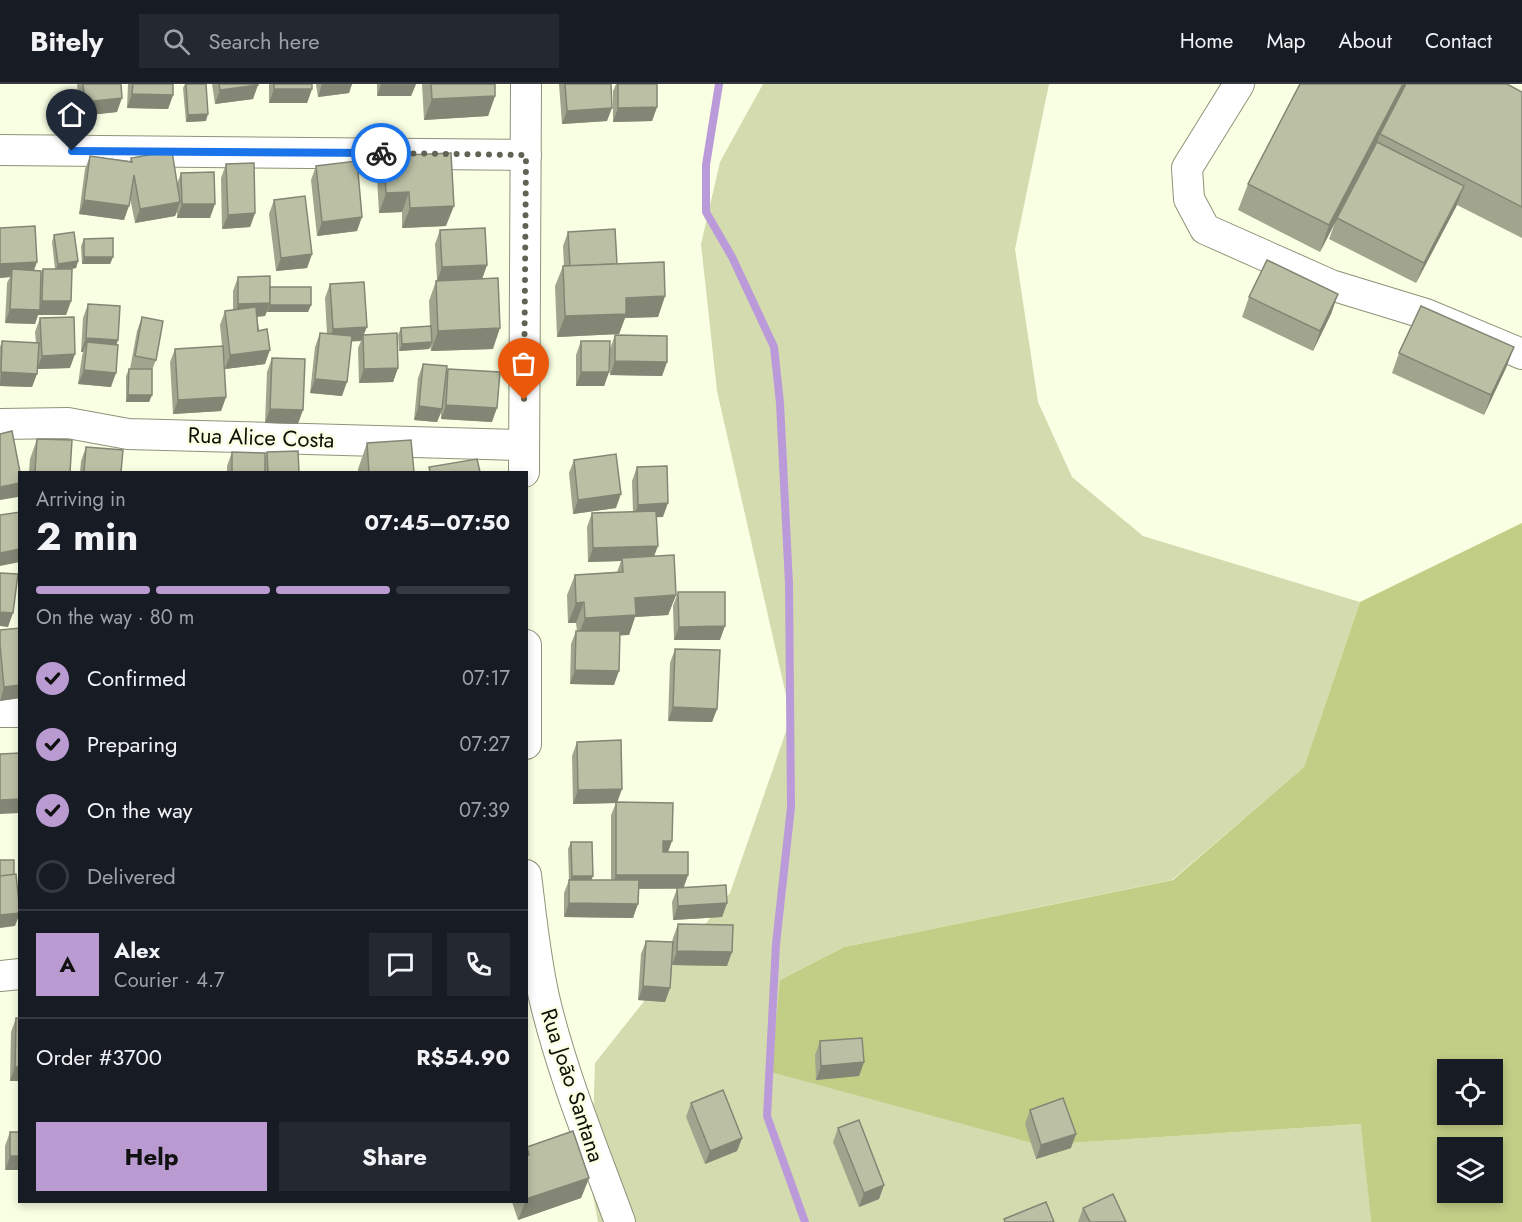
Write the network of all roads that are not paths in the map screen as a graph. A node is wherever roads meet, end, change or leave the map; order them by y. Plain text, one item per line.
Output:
1 (526, 84) edge
2 (1239, 84) edge
3 (0, 150) edge
4 (526, 155) junction
5 (1522, 354) edge
6 (0, 424) edge
7 (524, 459) edge
8 (0, 712) edge
9 (18, 712) edge
10 (528, 890) edge
11 (18, 974) edge
12 (0, 976) edge
13 (537, 1008) edge
14 (620, 1222) edge

1 - 4 street
2 - 5 street
3 - 4 street
4 - 7 street
6 - 7 street, Rua Alice Costa
8 - 9 street
10 - 13 street, Rua João Santana
11 - 12 street
13 - 14 street, Rua João Santana

